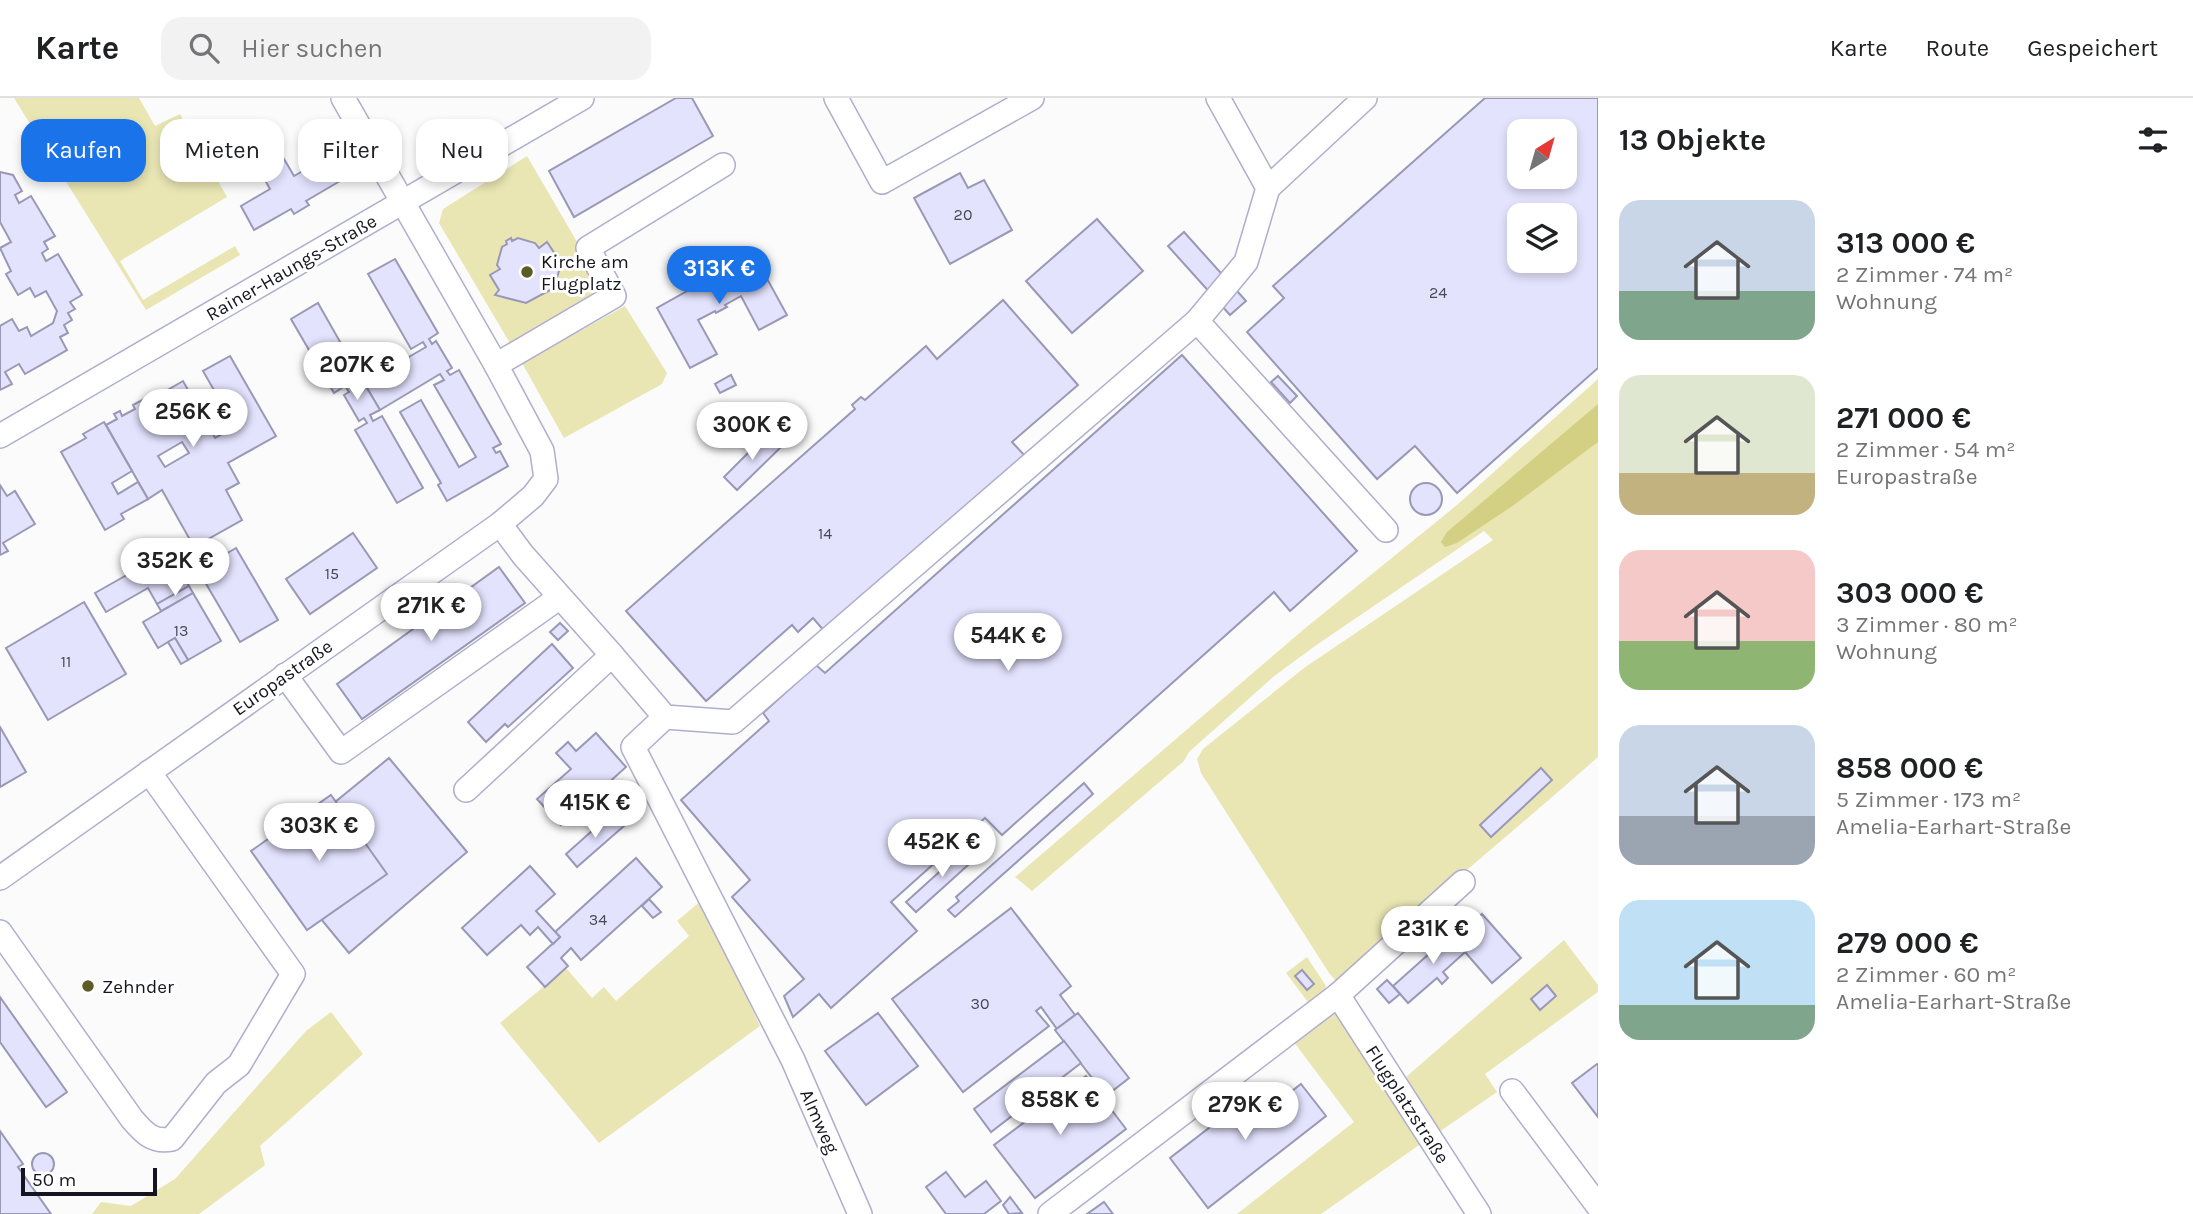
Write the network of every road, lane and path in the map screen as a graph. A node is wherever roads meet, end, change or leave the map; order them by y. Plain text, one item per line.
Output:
1 (343, 98) edge
2 (582, 98) edge
3 (836, 98) edge
4 (1032, 98) edge
5 (1218, 98) edge
6 (1365, 98) edge
7 (723, 165) dead end
8 (1268, 188) junction
9 (402, 203) junction
10 (1197, 321) junction
11 (496, 365) junction
12 (0, 436) edge
13 (500, 524) junction
14 (1386, 530) dead end
15 (560, 597) junction
16 (612, 655) junction
17 (285, 675) junction
18 (665, 717) junction
19 (149, 772) junction
20 (466, 790) dead end
21 (0, 878) edge
22 (1462, 882) dead end
23 (0, 932) edge
24 (1338, 995) junction
25 (1512, 1091) dead end
26 (1598, 1206) edge
27 (860, 1214) edge
28 (1050, 1214) edge
29 (1479, 1214) edge

1 - 9 street, Europastraße
2 - 9 street, Rainer-Haungs-Straße
3 - 4 street
5 - 8 street
6 - 8 street
7 - 11 street
8 - 10 street
9 - 11 street, Europastraße
9 - 12 street, Rainer-Haungs-Straße
10 - 14 street
10 - 18 street
11 - 13 street, Europastraße
13 - 15 street
13 - 17 street, Europastraße
15 - 16 street
15 - 17 street
16 - 18 street
16 - 20 street
17 - 19 street, Europastraße
18 - 27 street, Almweg
19 - 21 street, Europastraße
19 - 23 street
22 - 24 street
24 - 28 street
24 - 29 street, Flugplatzstraße
25 - 26 street

